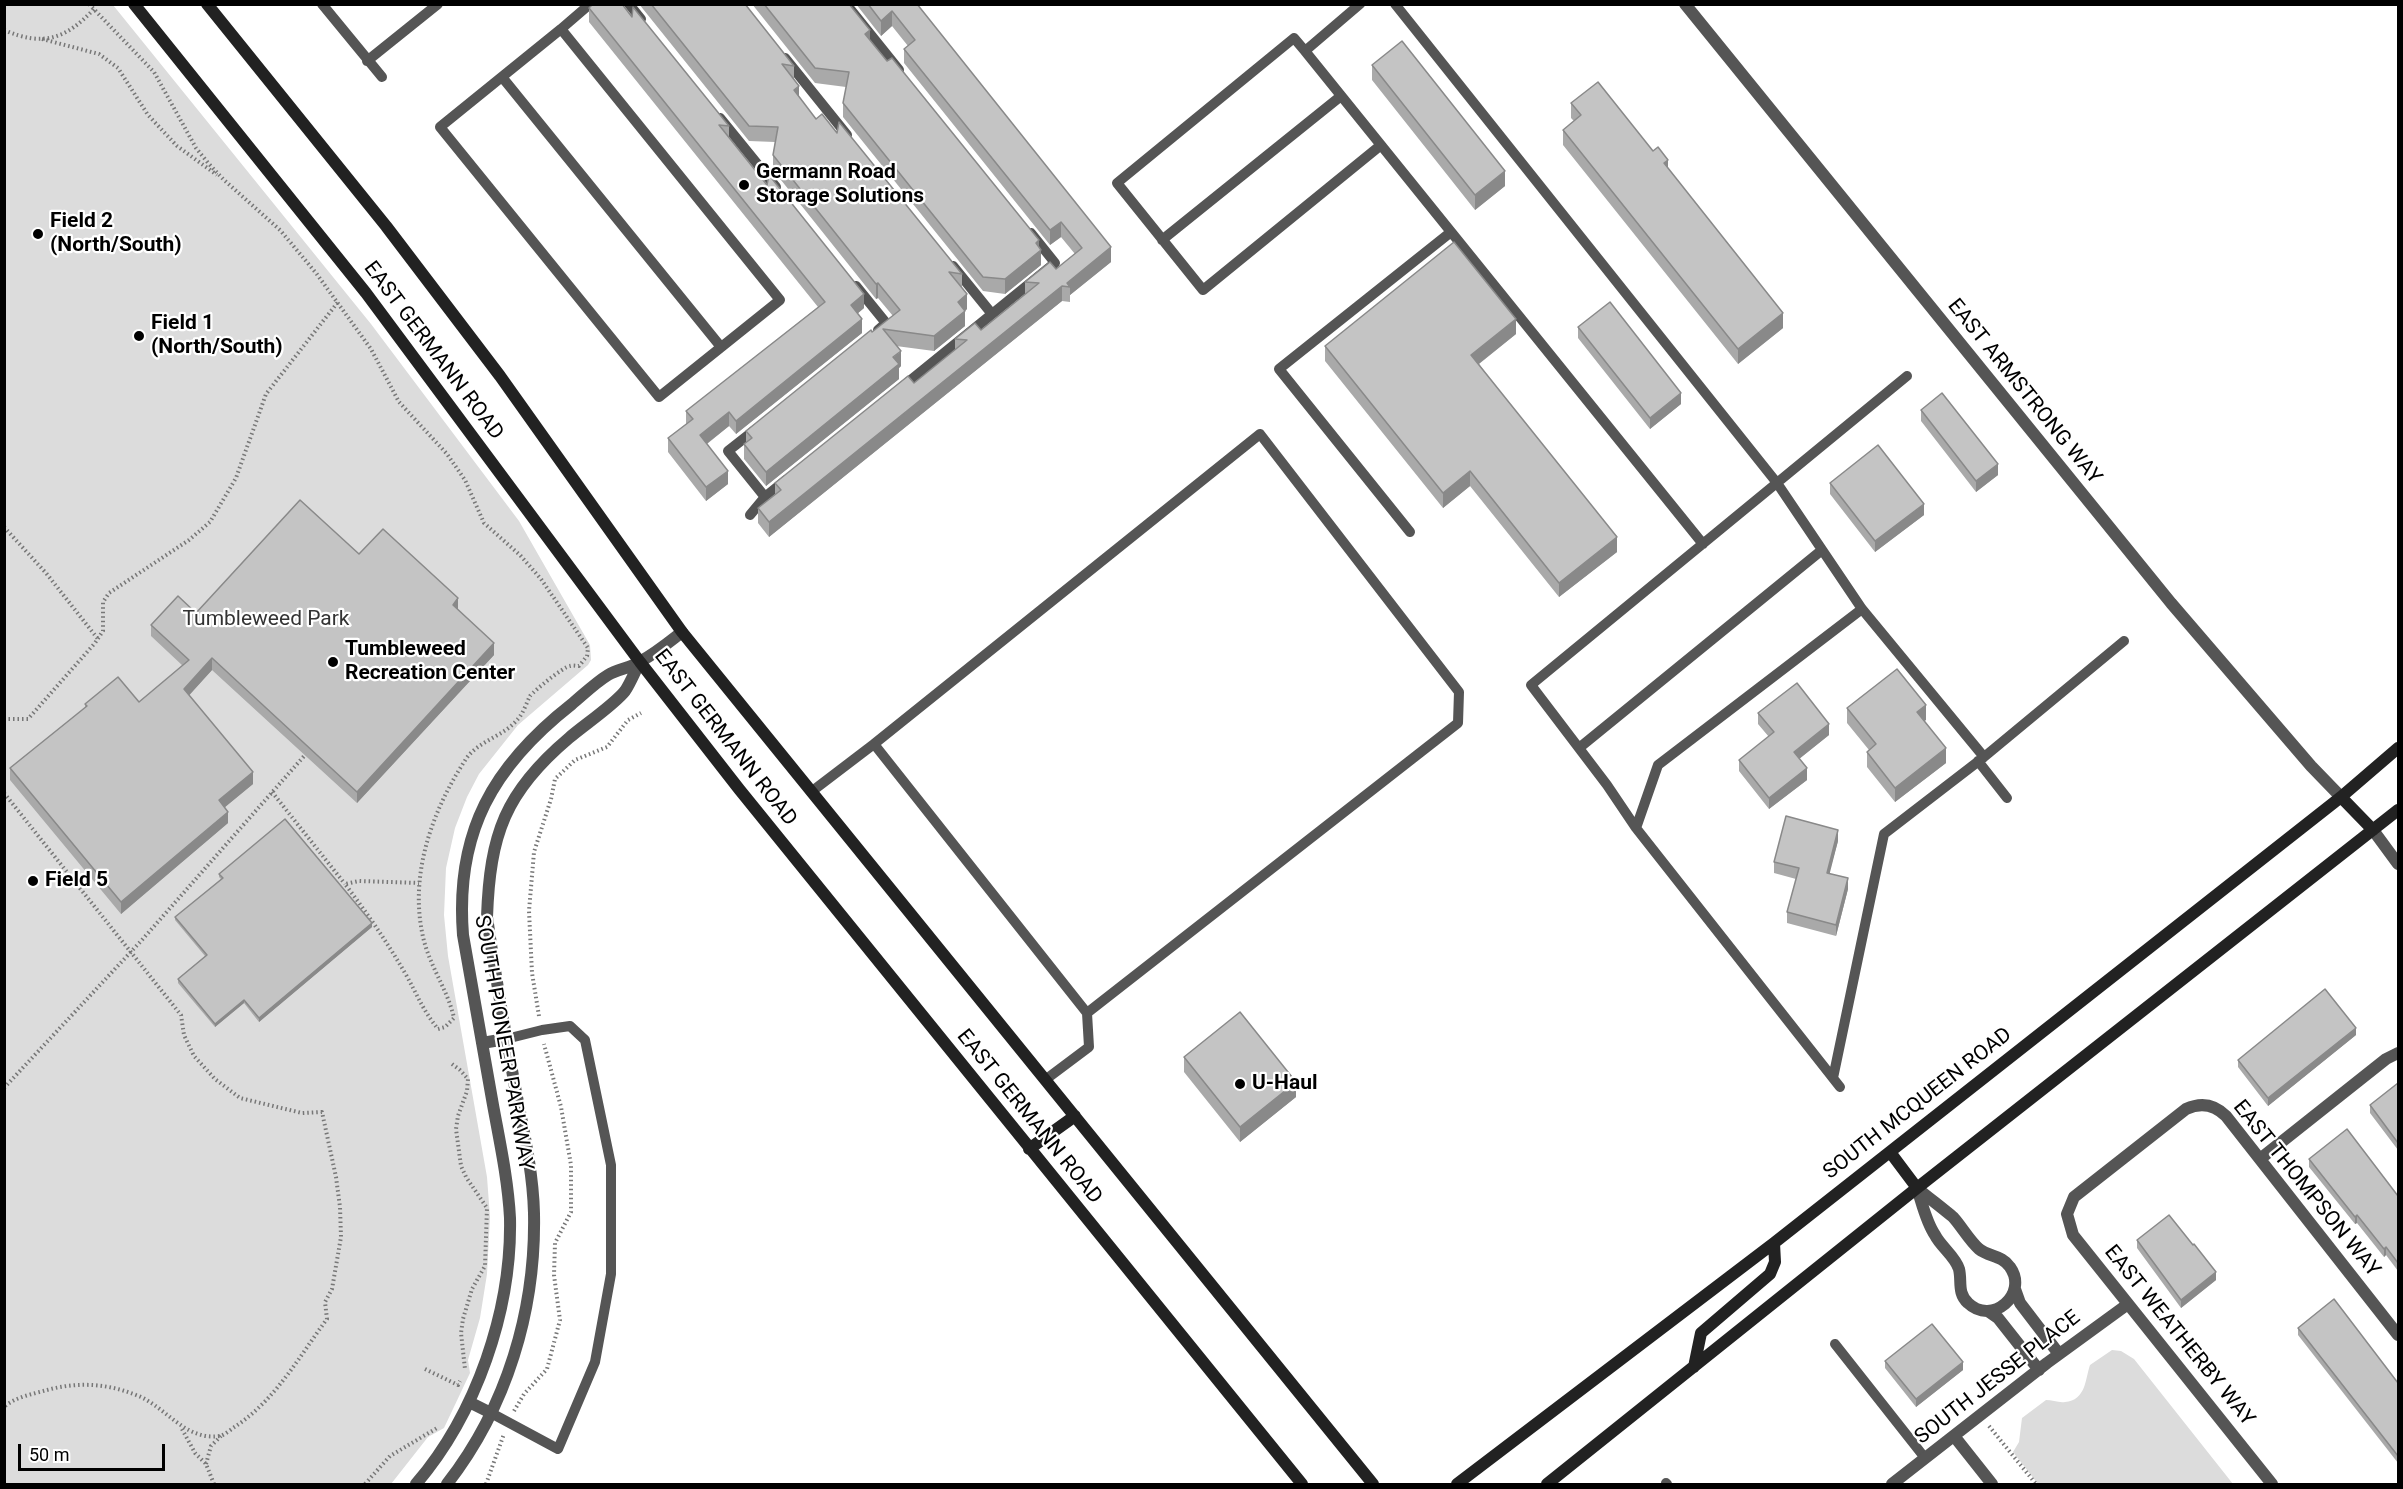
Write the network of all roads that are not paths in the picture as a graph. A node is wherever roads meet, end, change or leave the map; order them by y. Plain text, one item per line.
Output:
1 (134, 4) edge
2 (207, 4) edge
3 (322, 4) edge
4 (438, 4) edge
5 (590, 4) edge
6 (629, 4) edge
7 (846, 4) edge
8 (1360, 4) edge
9 (1395, 4) edge
10 (1685, 4) edge
11 (561, 29) junction
12 (651, 32) edge
13 (778, 50) edge
14 (1305, 51) junction
15 (367, 60) junction
16 (382, 77) dead end
17 (502, 77) junction
18 (906, 78) edge
19 (1341, 96) junction
20 (710, 105) edge
21 (852, 141) edge
22 (1381, 145) junction
23 (783, 196) edge
24 (1025, 226) edge
25 (1451, 232) junction
26 (1162, 240) junction
27 (948, 260) edge
28 (849, 278) edge
29 (992, 315) junction
30 (868, 339) edge
31 (721, 347) junction
32 (1907, 376) dead end
33 (892, 395) edge
34 (765, 421) edge
35 (792, 476) edge
36 (1777, 483) junction
37 (765, 498) junction
38 (750, 515) dead end
39 (1410, 532) dead end
40 (1703, 544) junction
41 (1822, 550) junction
42 (1862, 609) junction
43 (682, 632) junction
44 (2124, 641) dead end
45 (640, 662) junction
46 (874, 744) junction
47 (1579, 748) junction
48 (2398, 748) edge
49 (1981, 759) junction
50 (810, 792) junction
51 (2341, 797) junction
52 (2007, 798) dead end
53 (2398, 810) edge
54 (1636, 828) junction
55 (2373, 830) junction
56 (2398, 864) edge
57 (1087, 1013) junction
58 (506, 1039) junction
59 (482, 1043) junction
60 (2398, 1053) edge
61 (1045, 1080) junction
62 (1075, 1116) junction
63 (1029, 1149) junction
64 (1890, 1152) junction
65 (2260, 1159) junction
66 (1917, 1188) junction
67 (2067, 1208) joint
68 (1774, 1243) junction
69 (2015, 1289) junction
70 (2128, 1304) junction
71 (1988, 1311) junction
72 (2398, 1335) edge
73 (1834, 1344) dead end
74 (2059, 1354) junction
75 (1694, 1367) junction
76 (2039, 1370) junction
77 (470, 1402) junction
78 (491, 1413) junction
79 (1954, 1436) junction
80 (1926, 1458) junction
81 (416, 1485) edge
82 (447, 1485) edge
83 (1302, 1485) edge
84 (1373, 1485) edge
85 (1457, 1485) edge
86 (1547, 1485) edge
87 (1892, 1485) edge
88 (1992, 1485) edge
89 (2272, 1485) edge

1 - 45 main road, EAST GERMANN ROAD
2 - 43 main road, EAST GERMANN ROAD
3 - 15 lane
4 - 15 lane
5 - 11 lane
6 - 12 lane
7 - 18 lane
8 - 14 lane
9 - 36 lane
10 - 51 street, EAST ARMSTRONG WAY
11 - 17 lane
11 - 31 lane
13 - 21 lane
14 - 19 lane
14 - 26 lane
15 - 16 lane
17 - 31 lane
17 - 31 lane
19 - 22 lane
19 - 26 lane
20 - 23 lane
22 - 25 lane
22 - 26 lane
24 - 29 lane
25 - 39 lane
25 - 40 lane
27 - 29 lane
28 - 30 lane
29 - 33 lane
32 - 36 lane
34 - 37 lane
35 - 37 lane
36 - 40 lane
36 - 41 lane
37 - 38 lane
40 - 47 lane
41 - 42 lane
41 - 47 lane
42 - 49 lane
42 - 54 lane
43 - 45 street, SOUTH PIONEER PARKWAY
43 - 50 main road, EAST GERMANN ROAD
44 - 49 lane
45 - 58 street, SOUTH PIONEER PARKWAY
45 - 59 street, SOUTH PIONEER PARKWAY
45 - 63 main road, EAST GERMANN ROAD
46 - 50 lane
46 - 57 lane
46 - 57 lane
47 - 54 lane
48 - 51 main road, SOUTH MCQUEEN ROAD
49 - 52 lane
49 - 54 lane
50 - 61 main road, EAST GERMANN ROAD
51 - 55 main road
51 - 64 main road, SOUTH MCQUEEN ROAD
53 - 55 main road
55 - 56 street
55 - 66 main road
57 - 61 lane
58 - 59 street
58 - 78 street, SOUTH PIONEER PARKWAY
58 - 78 lane
59 - 77 street, SOUTH PIONEER PARKWAY
60 - 65 street
61 - 62 main road, EAST GERMANN ROAD
62 - 63 main road
62 - 84 main road, EAST GERMANN ROAD
63 - 83 main road, EAST GERMANN ROAD
64 - 66 main road
64 - 68 main road, SOUTH MCQUEEN ROAD
65 - 67 street, EAST THOMPSON WAY
65 - 72 street, EAST THOMPSON WAY
66 - 69 street
66 - 71 street
66 - 75 main road
67 - 70 street, EAST WEATHERBY WAY
68 - 75 main road
68 - 85 main road, SOUTH MCQUEEN ROAD
69 - 71 street
69 - 74 street
70 - 74 street, SOUTH JESSE PLACE
70 - 89 street, EAST WEATHERBY WAY
71 - 76 street
73 - 80 lane
74 - 76 street, SOUTH JESSE PLACE
75 - 86 main road
76 - 79 street, SOUTH JESSE PLACE
77 - 78 street
77 - 81 street, SOUTH PIONEER PARKWAY
78 - 82 street, SOUTH PIONEER PARKWAY
79 - 80 street, SOUTH JESSE PLACE
79 - 88 street
80 - 87 street, SOUTH JESSE PLACE

